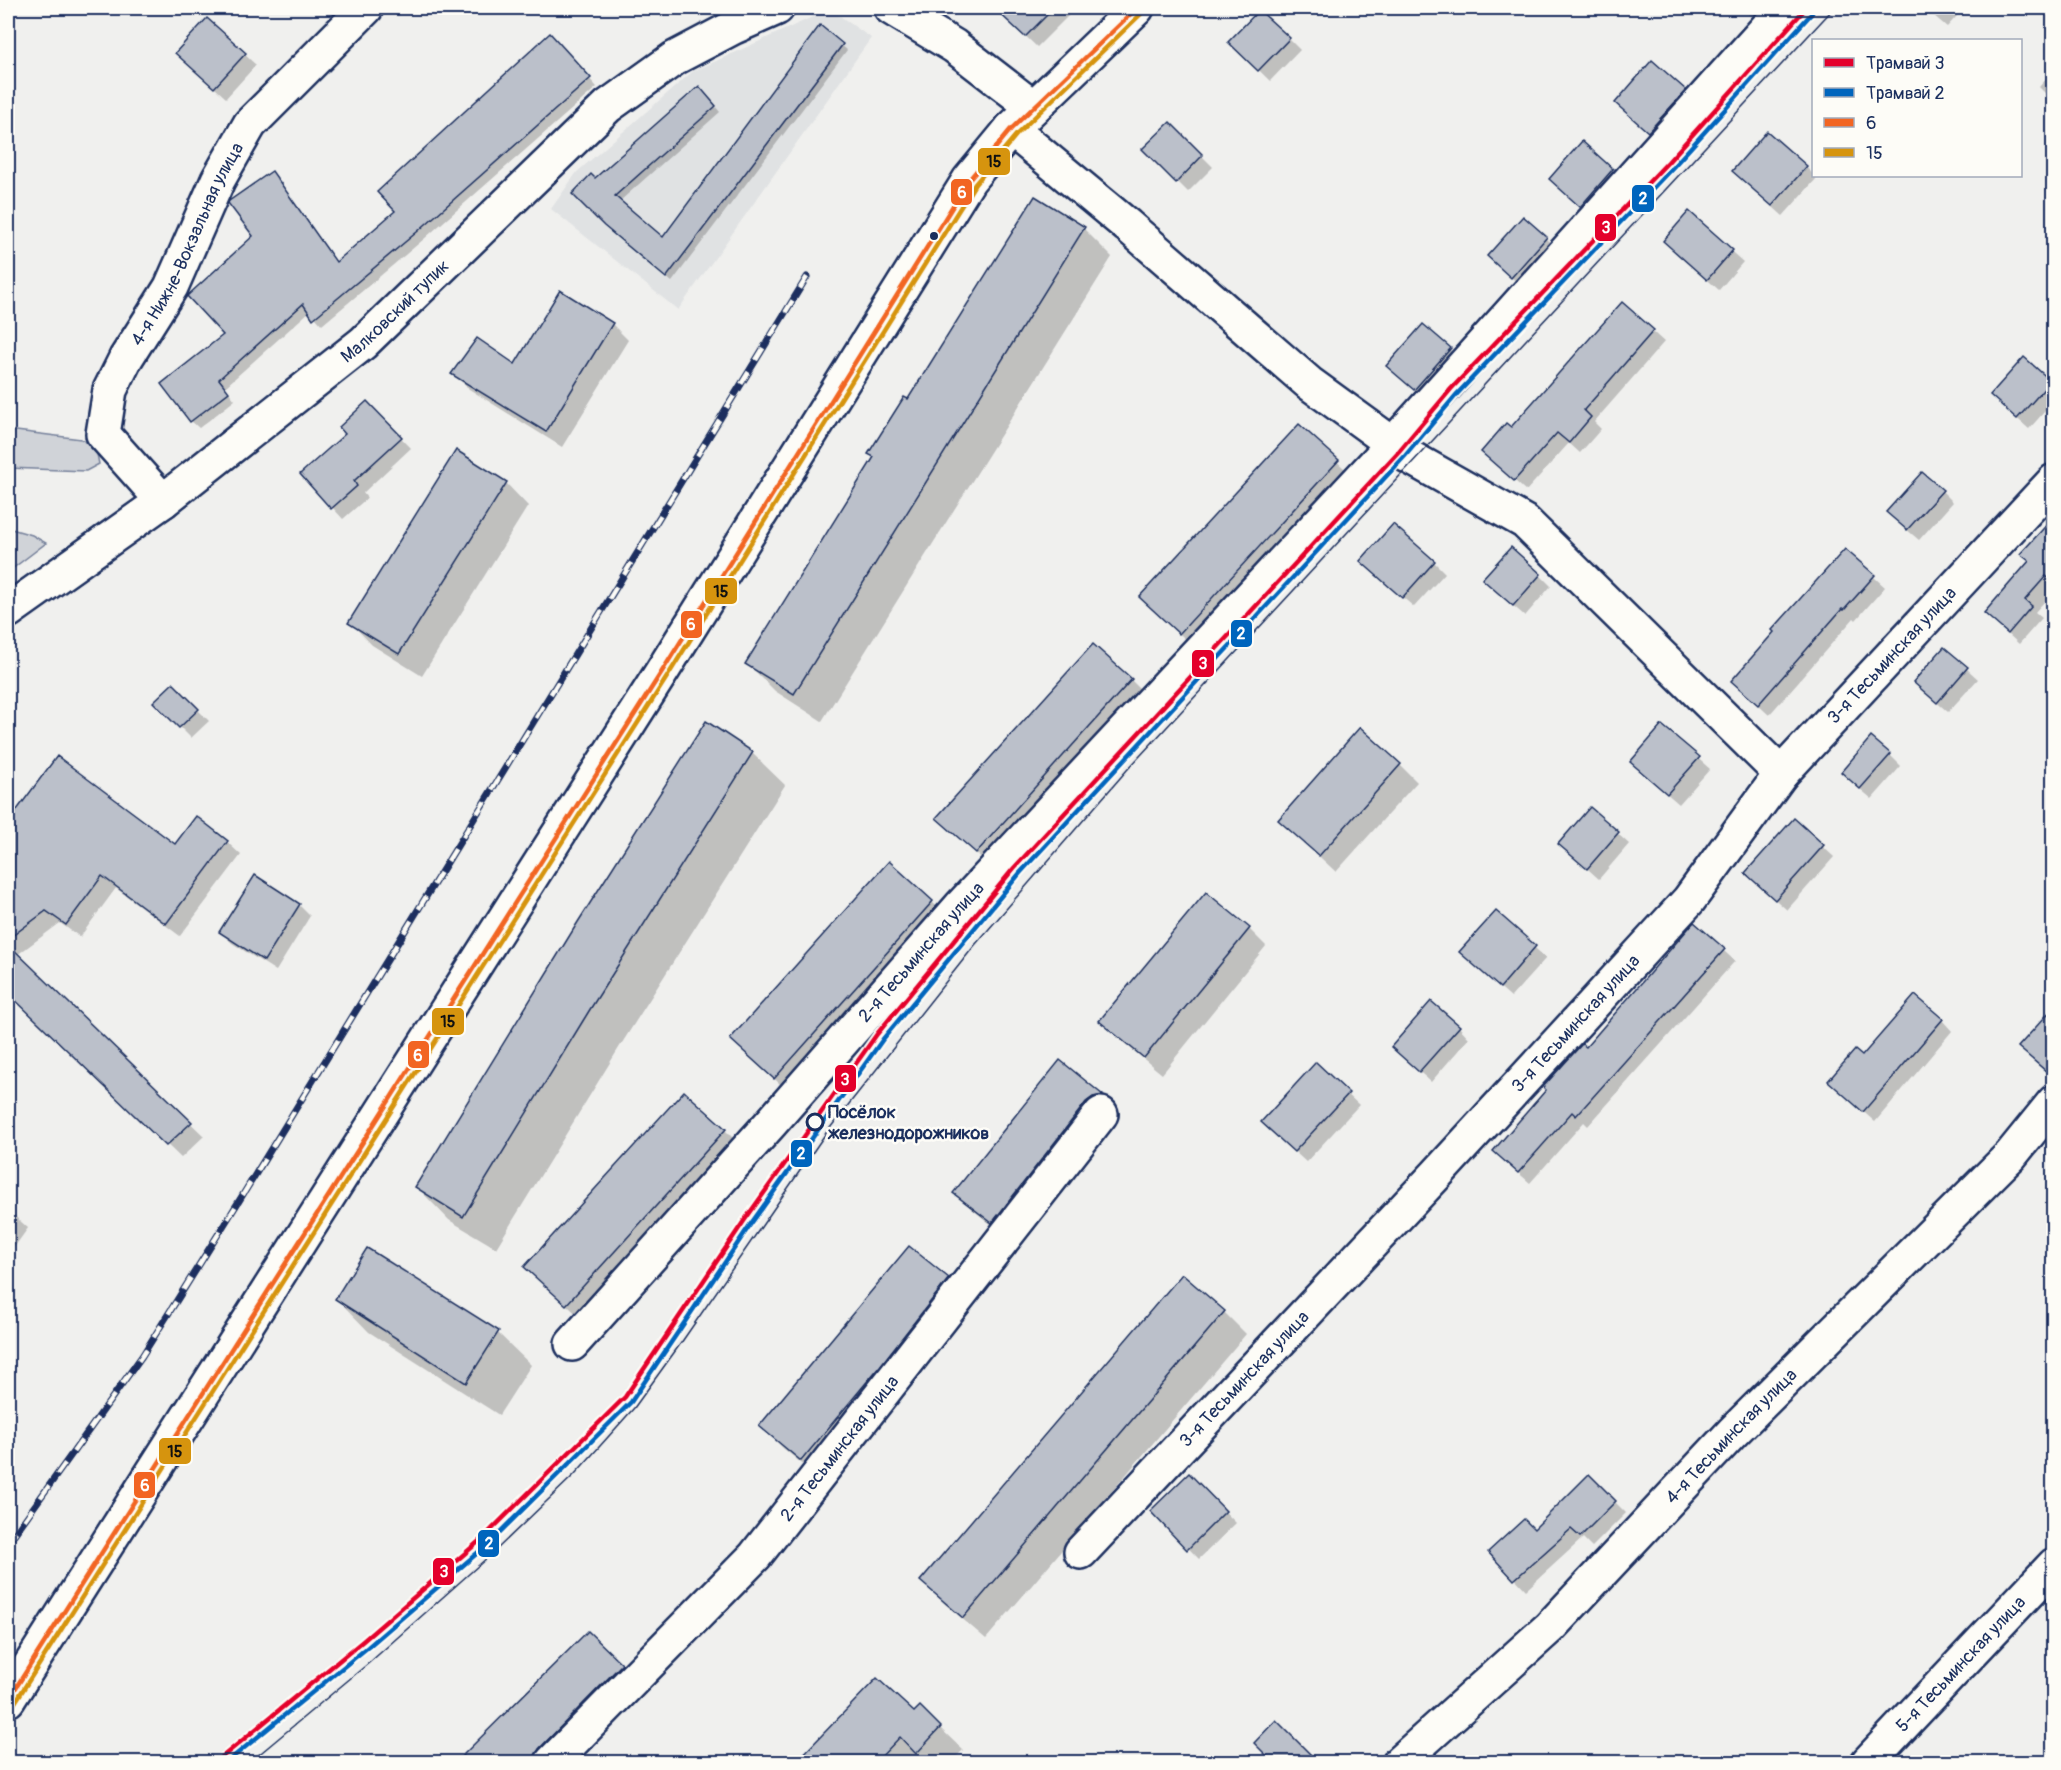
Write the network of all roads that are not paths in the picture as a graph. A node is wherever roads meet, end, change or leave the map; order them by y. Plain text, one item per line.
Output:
1 (366, 8) edge
2 (777, 8) edge
3 (891, 8) edge
4 (1137, 8) edge
5 (1785, 8) edge
6 (1022, 118) junction
7 (1404, 452) junction
8 (2054, 481) edge
9 (163, 501) junction
10 (8, 611) edge
11 (1781, 774) junction
12 (2054, 1102) edge
13 (1101, 1114) dead end
14 (572, 1344) dead end
15 (1082, 1552) dead end
16 (2054, 1565) edge
17 (8, 1700) edge
18 (552, 1762) edge
19 (1400, 1762) edge
20 (1868, 1762) edge

1 - 9 street, 4-я Нижне-Вокзальная улица
2 - 9 street, Малковский тупик
3 - 6 street
4 - 6 street
5 - 7 street, 2-я Тесьминская улица
6 - 7 street
6 - 17 street
7 - 11 street
7 - 14 street, 2-я Тесьминская улица
8 - 11 street, 3-я Тесьминская улица
9 - 10 street, Малковский тупик
11 - 15 street, 3-я Тесьминская улица
12 - 19 street, 4-я Тесьминская улица
13 - 18 street, 2-я Тесьминская улица
16 - 20 street, 5-я Тесьминская улица

